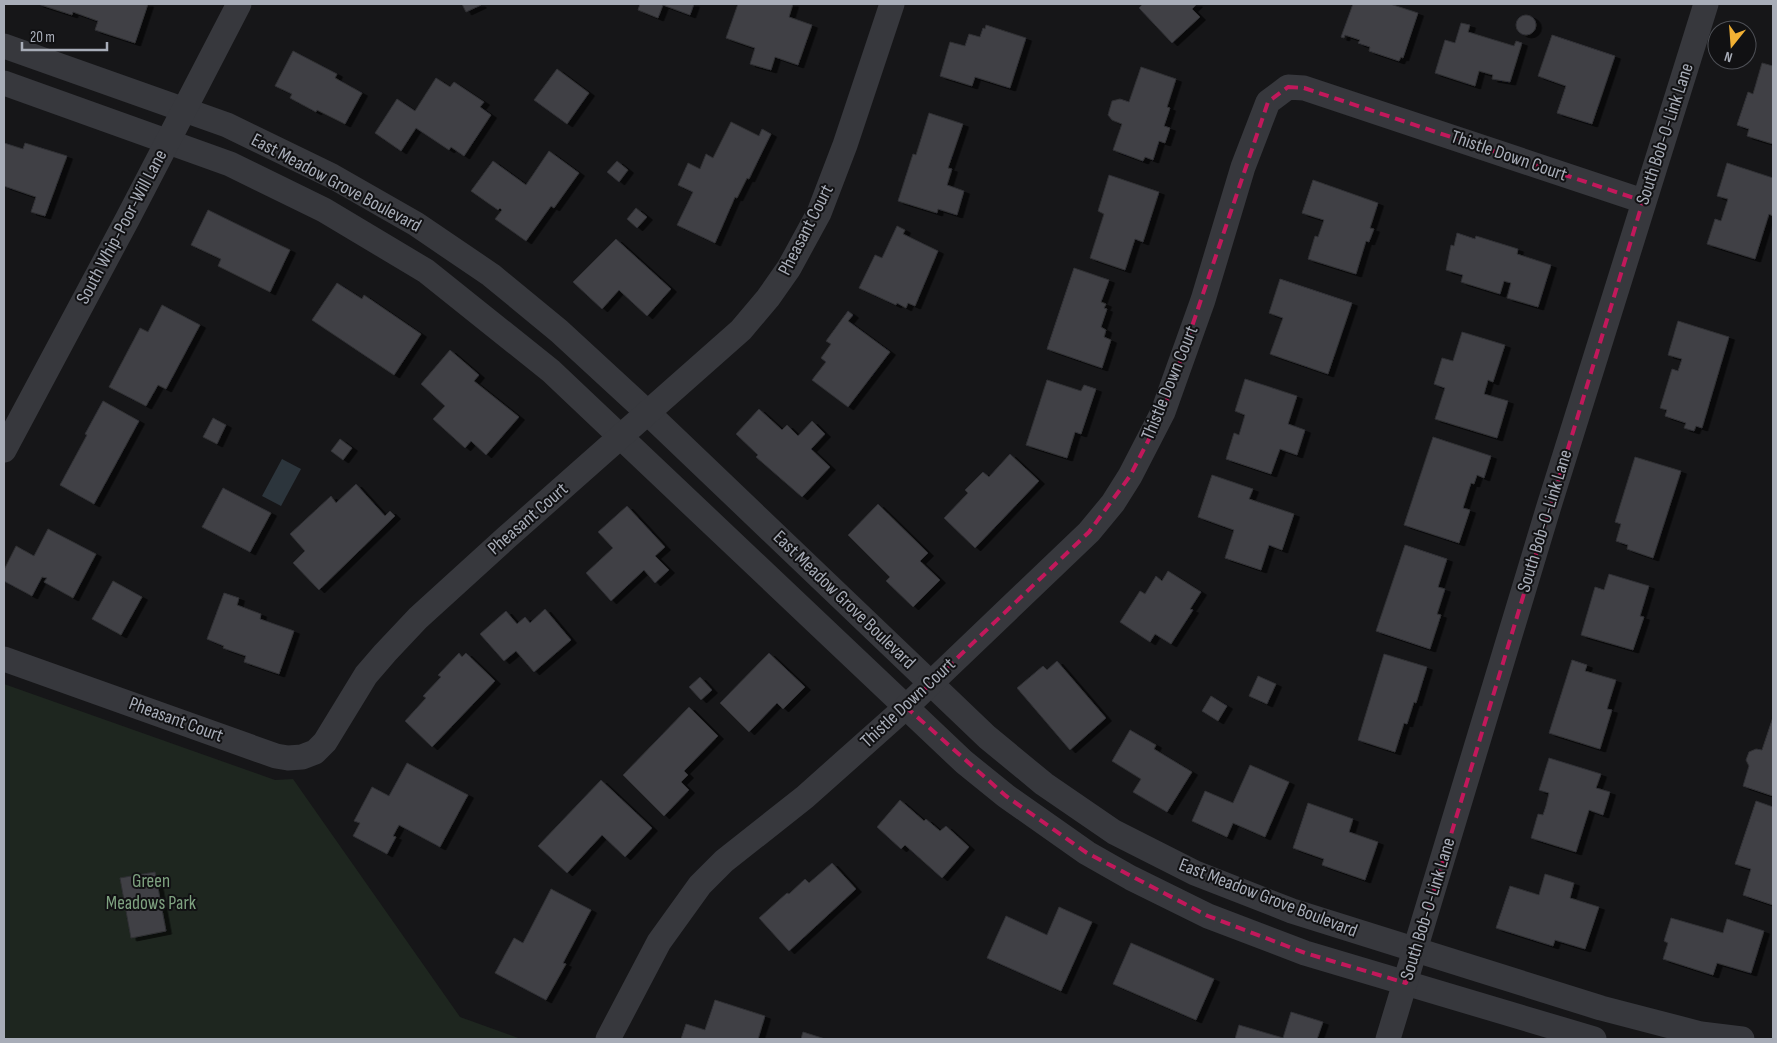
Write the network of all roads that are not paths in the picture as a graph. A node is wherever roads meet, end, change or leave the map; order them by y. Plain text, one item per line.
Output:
1 (239, 4) edge
2 (892, 4) edge
3 (1706, 4) edge
4 (4, 46) edge
5 (4, 83) edge
6 (185, 109) junction
7 (168, 140) junction
8 (1643, 201) junction
9 (648, 413) junction
10 (621, 437) junction
11 (4, 450) edge
12 (4, 659) edge
13 (931, 683) junction
14 (906, 707) junction
15 (1415, 951) junction
16 (1406, 983) junction
17 (608, 1039) edge
18 (1388, 1039) edge
19 (1594, 1039) edge
20 (1742, 1039) edge

1 - 6 street, South Whip-Poor-Will Lane
2 - 9 street, Pheasant Court
3 - 8 street, South Bob-O-Link Lane
4 - 6 street, East Meadow Grove Boulevard
5 - 7 street, East Meadow Grove Boulevard
6 - 7 street, South Whip-Poor-Will Lane
6 - 9 street, East Meadow Grove Boulevard
7 - 10 street, East Meadow Grove Boulevard
7 - 11 street, South Whip-Poor-Will Lane
8 - 13 street, Thistle Down Court
8 - 15 street, South Bob-O-Link Lane
9 - 10 street, Pheasant Court
9 - 13 street, East Meadow Grove Boulevard
10 - 12 street, Pheasant Court
10 - 14 street, East Meadow Grove Boulevard
13 - 14 street, Thistle Down Court
13 - 15 street, East Meadow Grove Boulevard
14 - 16 street, East Meadow Grove Boulevard
14 - 17 street, Thistle Down Court
15 - 16 street, South Bob-O-Link Lane
15 - 20 street, East Meadow Grove Boulevard
16 - 18 street, South Bob-O-Link Lane
16 - 19 street, East Meadow Grove Boulevard

